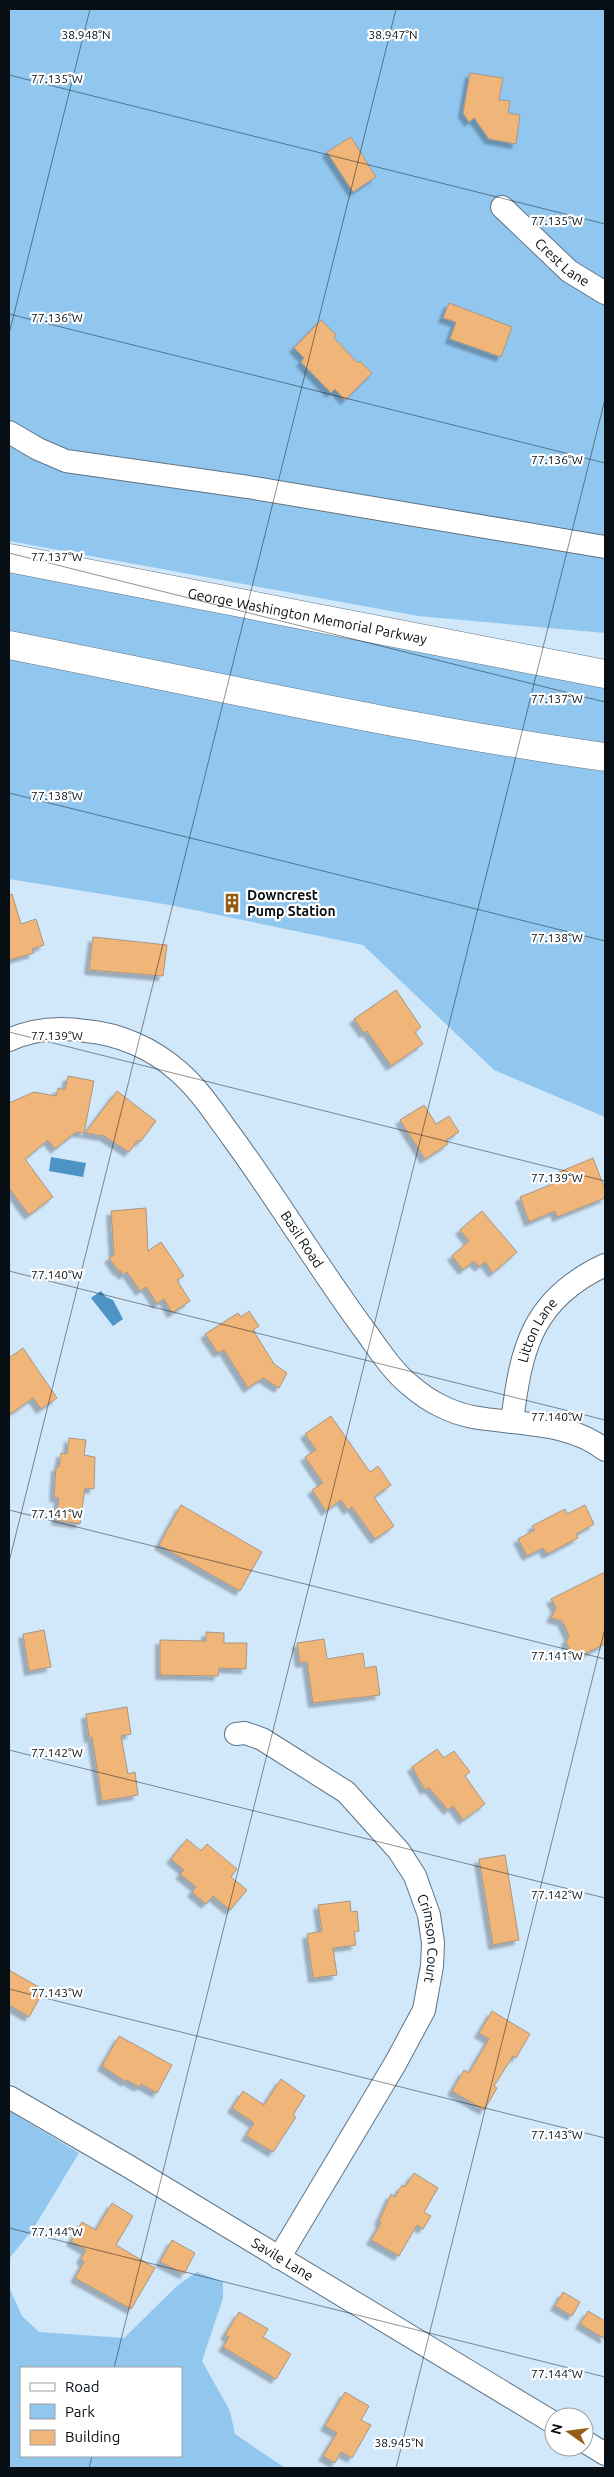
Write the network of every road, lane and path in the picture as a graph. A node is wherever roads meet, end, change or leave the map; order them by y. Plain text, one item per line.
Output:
1 (502, 207) dead end
2 (605, 294) edge
3 (9, 432) edge
4 (605, 547) edge
5 (9, 558) edge
6 (9, 645) edge
7 (605, 674) edge
8 (605, 757) edge
9 (9, 1040) edge
10 (605, 1265) edge
11 (512, 1422) junction
12 (605, 1450) edge
13 (236, 1734) dead end
14 (9, 2097) edge
15 (279, 2258) junction
16 (544, 2417) edge
17 (594, 2447) edge
18 (605, 2454) edge

1 - 2 street, Crest Lane
3 - 4 street
5 - 7 highway, George Washington Memorial Parkway
6 - 8 highway
9 - 11 street, Basil Road
10 - 11 street, Litton Lane
11 - 12 street, Basil Road
13 - 15 street, Crimson Court
14 - 15 street, Savile Lane
15 - 16 street, Savile Lane
17 - 18 street

